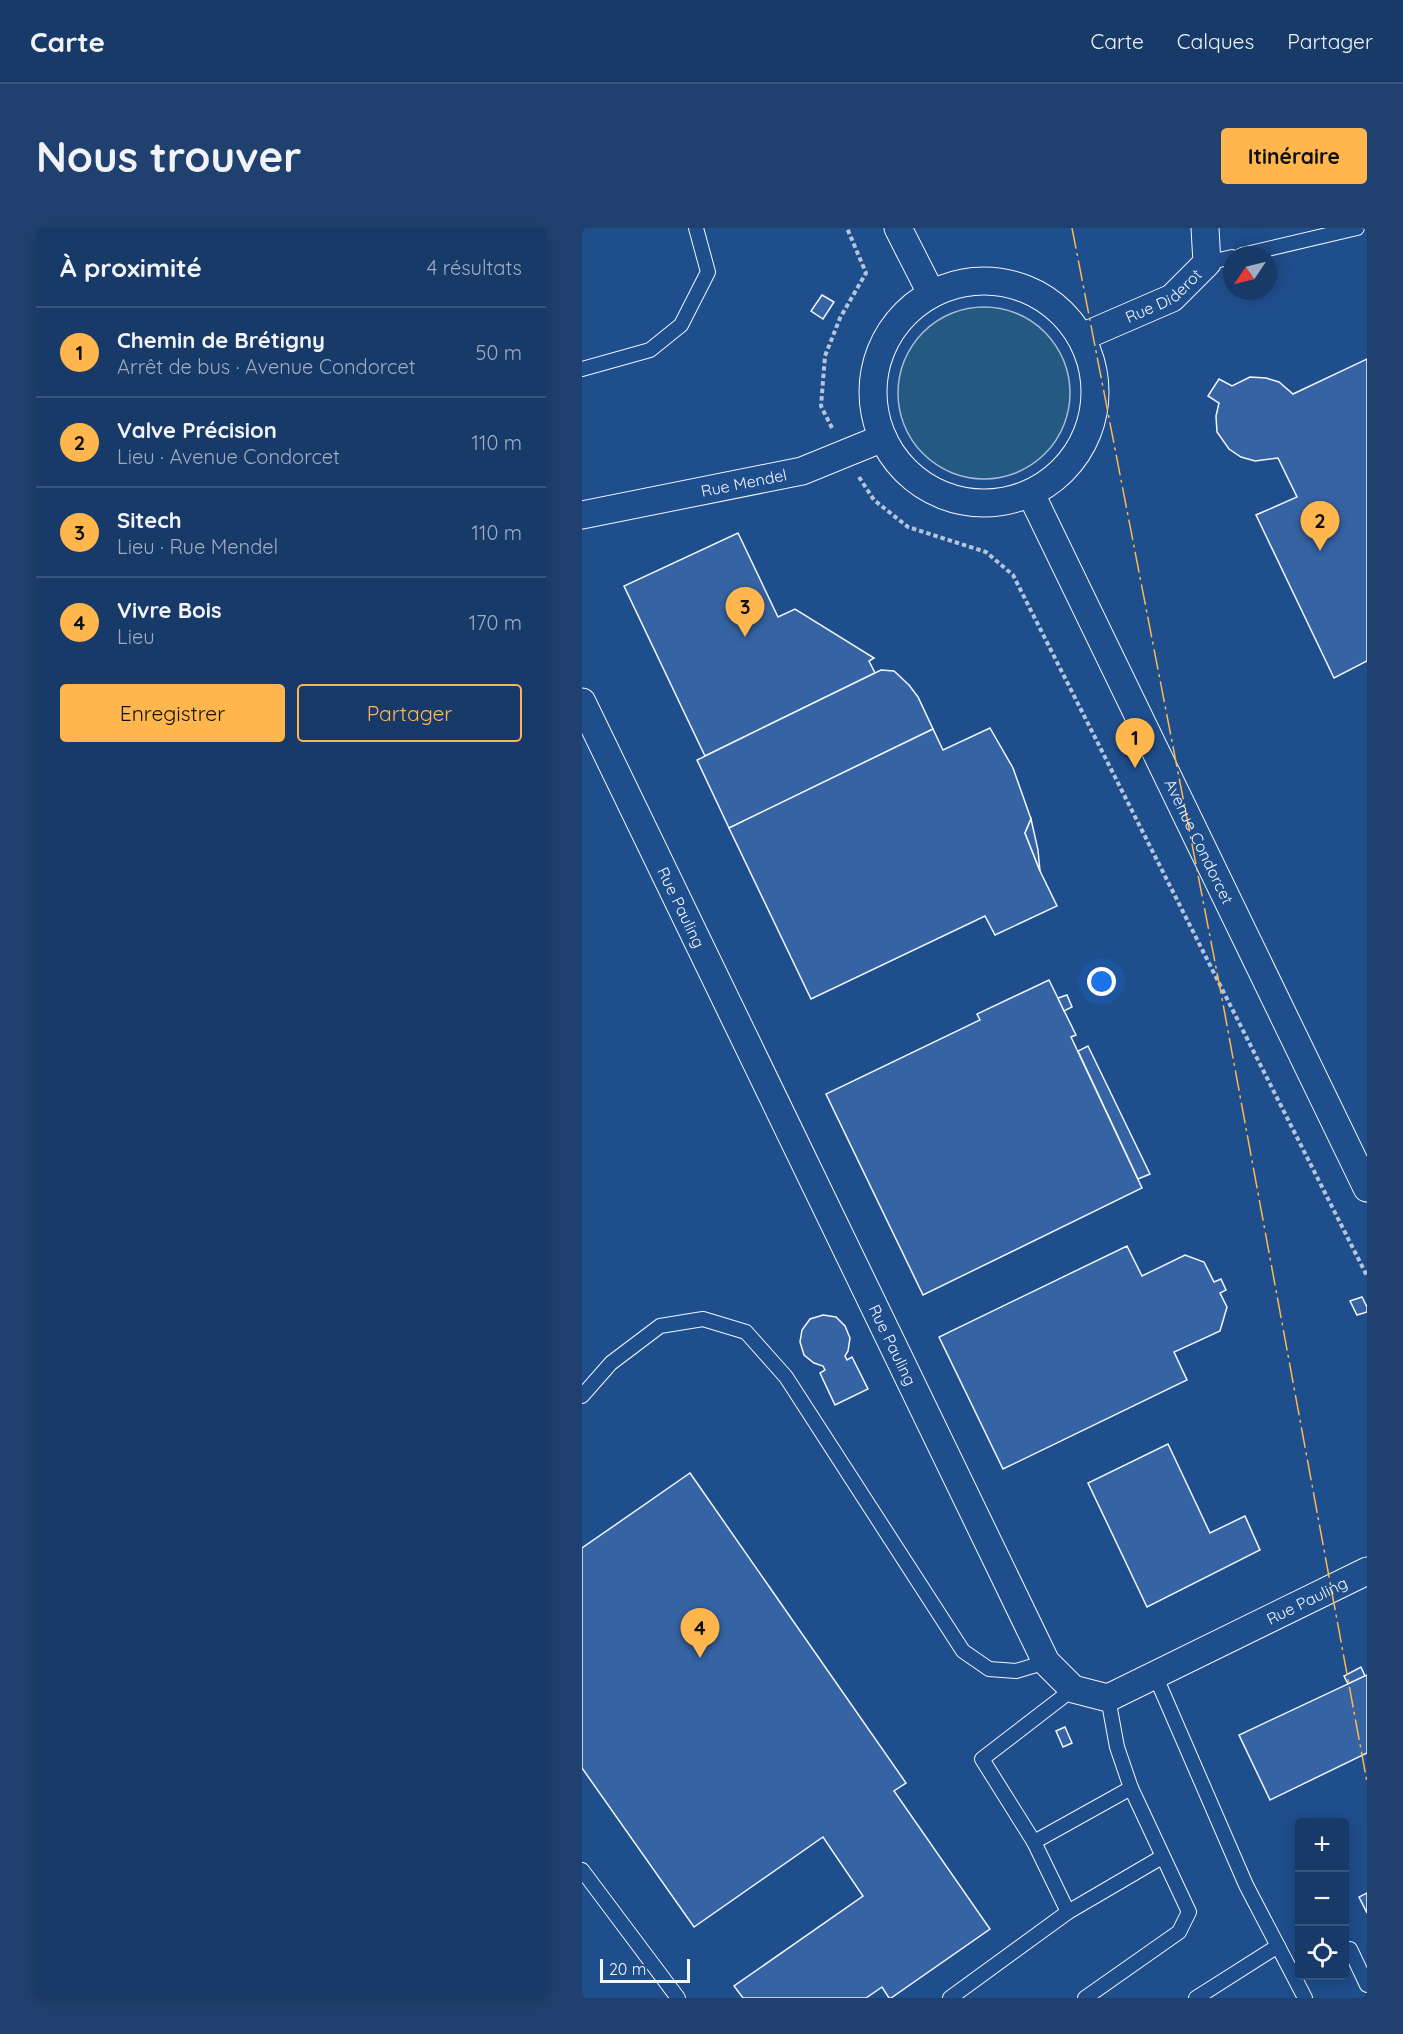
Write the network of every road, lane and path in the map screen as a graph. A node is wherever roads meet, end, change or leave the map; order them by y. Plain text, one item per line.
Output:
1 (696, 228) edge
2 (847, 228) edge
3 (898, 228) edge
4 (1205, 228) edge
5 (1295, 228) edge
6 (1350, 229) edge
7 (1297, 243) junction
8 (1277, 247) edge
9 (1219, 260) edge
10 (931, 293) junction
11 (1082, 337) junction
12 (582, 369) edge
13 (883, 438) junction
14 (844, 454) junction
15 (1031, 494) junction
16 (591, 513) edge
17 (582, 702) edge
18 (1367, 1188) edge
19 (1367, 1276) edge
20 (582, 1396) edge
21 (1367, 1570) edge
22 (1046, 1662) junction
23 (1155, 1675) junction
24 (1073, 1689) junction
25 (1108, 1698) junction
26 (1131, 1788) junction
27 (1034, 1842) junction
28 (1162, 1857) junction
29 (582, 1870) edge
30 (1068, 1912) junction
31 (1278, 1946) junction
32 (1350, 1949) dead end
33 (1367, 1986) edge
34 (678, 1998) edge
35 (950, 1998) edge
36 (1085, 1998) edge
37 (1196, 1998) edge
38 (1305, 1998) edge

1 - 12 lane
2 - 14 path
3 - 10 street
4 - 9 street, Rue Diderot
5 - 7 lane
6 - 7 lane
7 - 8 lane
9 - 11 street, Rue Diderot
10 - 11 street
10 - 13 street
11 - 15 street
13 - 14 street, Rue Mendel
13 - 15 street
14 - 16 street, Rue Mendel
14 - 19 path
15 - 18 street, Avenue Condorcet
17 - 22 street, Rue Pauling
20 - 22 lane
21 - 23 street, Rue Pauling
22 - 24 street, Rue Pauling
23 - 25 street, Rue Pauling
23 - 31 lane
24 - 25 street
24 - 27 lane
25 - 26 lane
26 - 27 lane
26 - 28 lane
27 - 30 lane
28 - 30 lane
28 - 36 lane
29 - 34 lane
30 - 35 lane
31 - 37 lane
31 - 38 lane
32 - 33 lane

